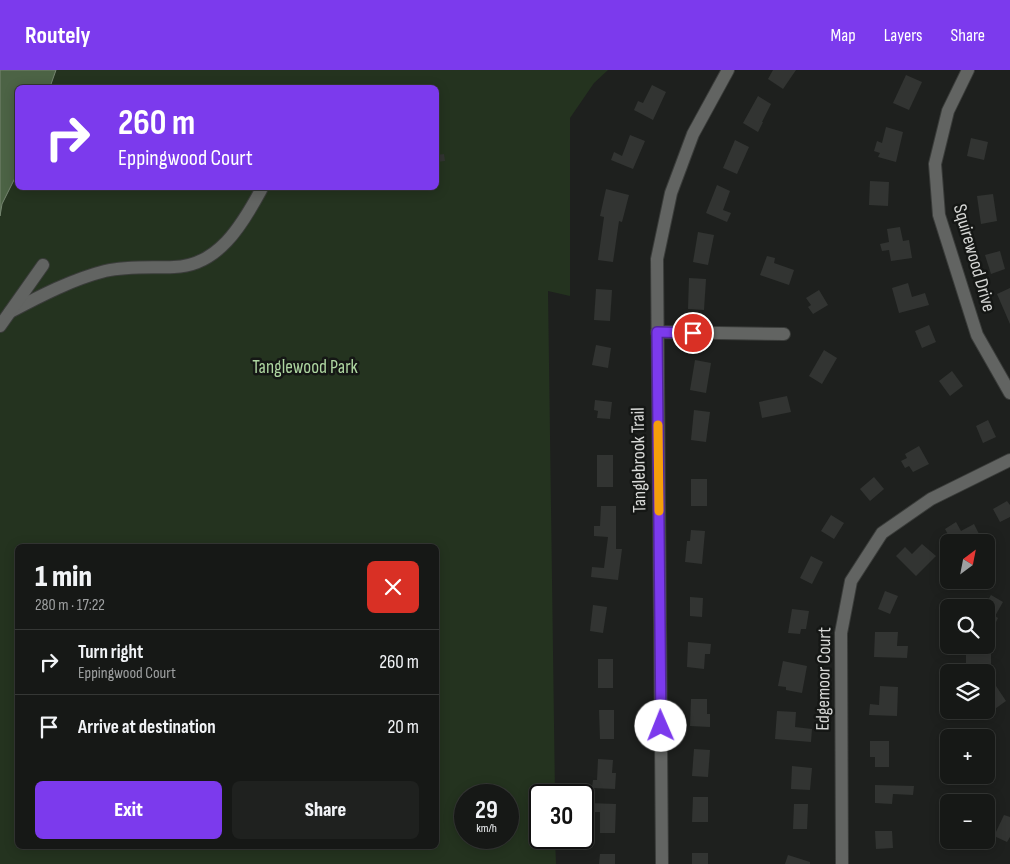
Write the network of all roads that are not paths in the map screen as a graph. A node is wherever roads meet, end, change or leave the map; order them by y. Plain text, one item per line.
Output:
1 (728, 70) edge
2 (968, 70) edge
3 (261, 190) dead end
4 (43, 265) dead end
5 (10, 312) junction
6 (0, 326) edge
7 (657, 332) junction
8 (784, 334) dead end
9 (1010, 393) edge
10 (1010, 460) edge
11 (662, 864) edge
12 (842, 864) edge

1 - 7 street, Tanglebrook Trail
2 - 9 street, Squirewood Drive
3 - 5 street
4 - 5 street
5 - 6 street
7 - 8 street
7 - 11 street, Tanglebrook Trail
10 - 12 street, Edgemoor Court

